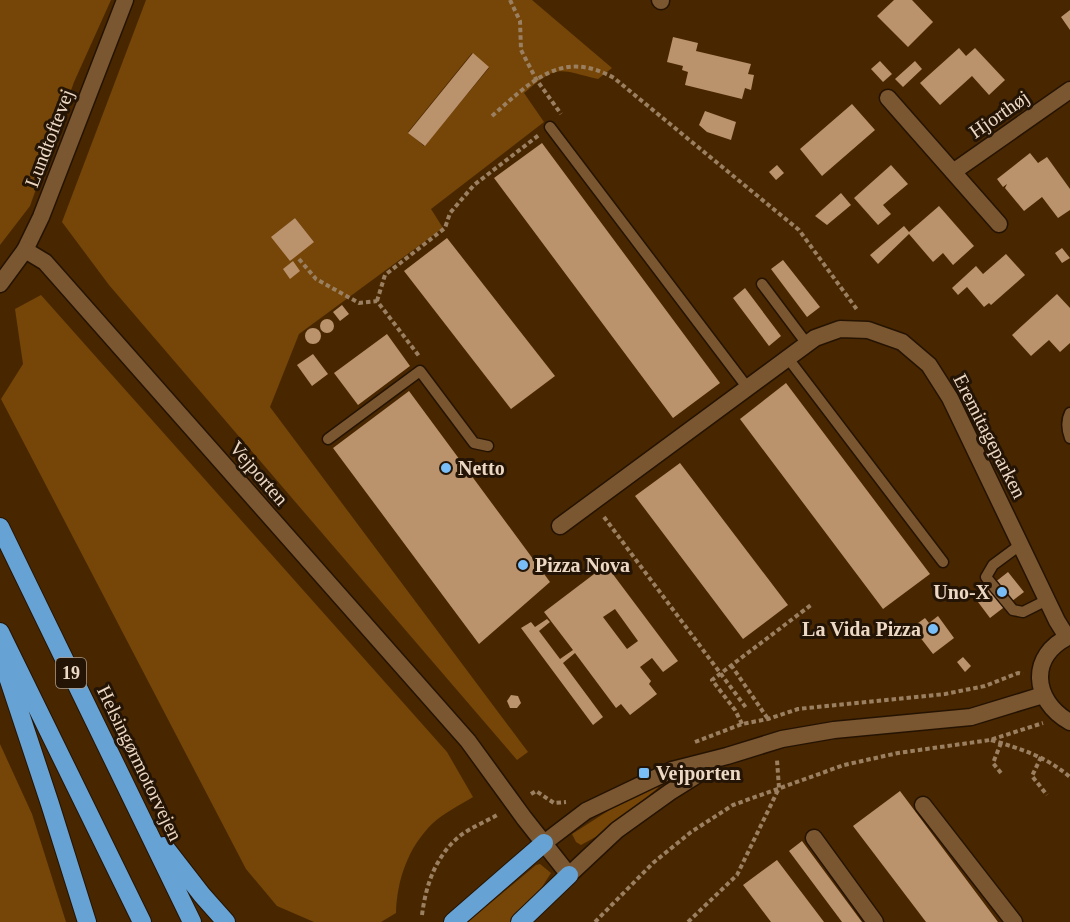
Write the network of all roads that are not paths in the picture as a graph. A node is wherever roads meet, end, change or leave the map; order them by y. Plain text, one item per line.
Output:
1 (125, 0) edge
2 (1070, 90) edge
3 (888, 98) dead end
4 (550, 127) road end
5 (953, 172) junction
6 (999, 224) dead end
7 (25, 250) junction
8 (0, 284) edge
9 (762, 284) dead end
10 (807, 344) junction
11 (787, 357) junction
12 (747, 387) junction
13 (1070, 413) edge
14 (1070, 438) edge
15 (328, 439) dead end
16 (488, 446) dead end
17 (560, 526) dead end
18 (0, 527) edge
19 (1020, 544) junction
20 (943, 562) dead end
21 (1047, 600) junction
22 (0, 632) edge
23 (1069, 637) edge
24 (0, 653) edge
25 (1042, 694) junction
26 (1063, 718) edge
27 (727, 756) junction
28 (923, 805) dead end
29 (142, 818) junction
30 (814, 838) dead end
31 (544, 843) junction
32 (569, 875) junction
33 (87, 921) edge
34 (142, 922) edge
35 (192, 922) edge
36 (226, 922) edge
37 (453, 922) edge
38 (520, 922) edge
39 (874, 922) edge
40 (1014, 922) edge

1 - 7 street, Lundtoftevej
2 - 5 street, Hjorthøj
3 - 5 street
4 - 12 lane
5 - 6 street
7 - 8 street, Lundtoftevej
7 - 31 street, Vejporten
9 - 10 lane
10 - 11 street, Eremitageparken
10 - 19 street, Eremitageparken
11 - 12 street, Eremitageparken
11 - 20 lane
12 - 17 street, Eremitageparken
13 - 14 lane
15 - 16 lane
18 - 29 highway, Helsingørmotorvejen / 19
19 - 21 street, Eremitageparken
19 - 21 lane
21 - 23 street, Eremitageparken
22 - 34 highway, 19
23 - 25 street
24 - 33 highway
25 - 26 street
25 - 27 street
27 - 31 street
27 - 32 street
28 - 40 street
29 - 35 highway, Helsingørmotorvejen / 19
29 - 36 highway
30 - 39 street
31 - 32 street, Vejporten
31 - 37 highway
32 - 38 highway

